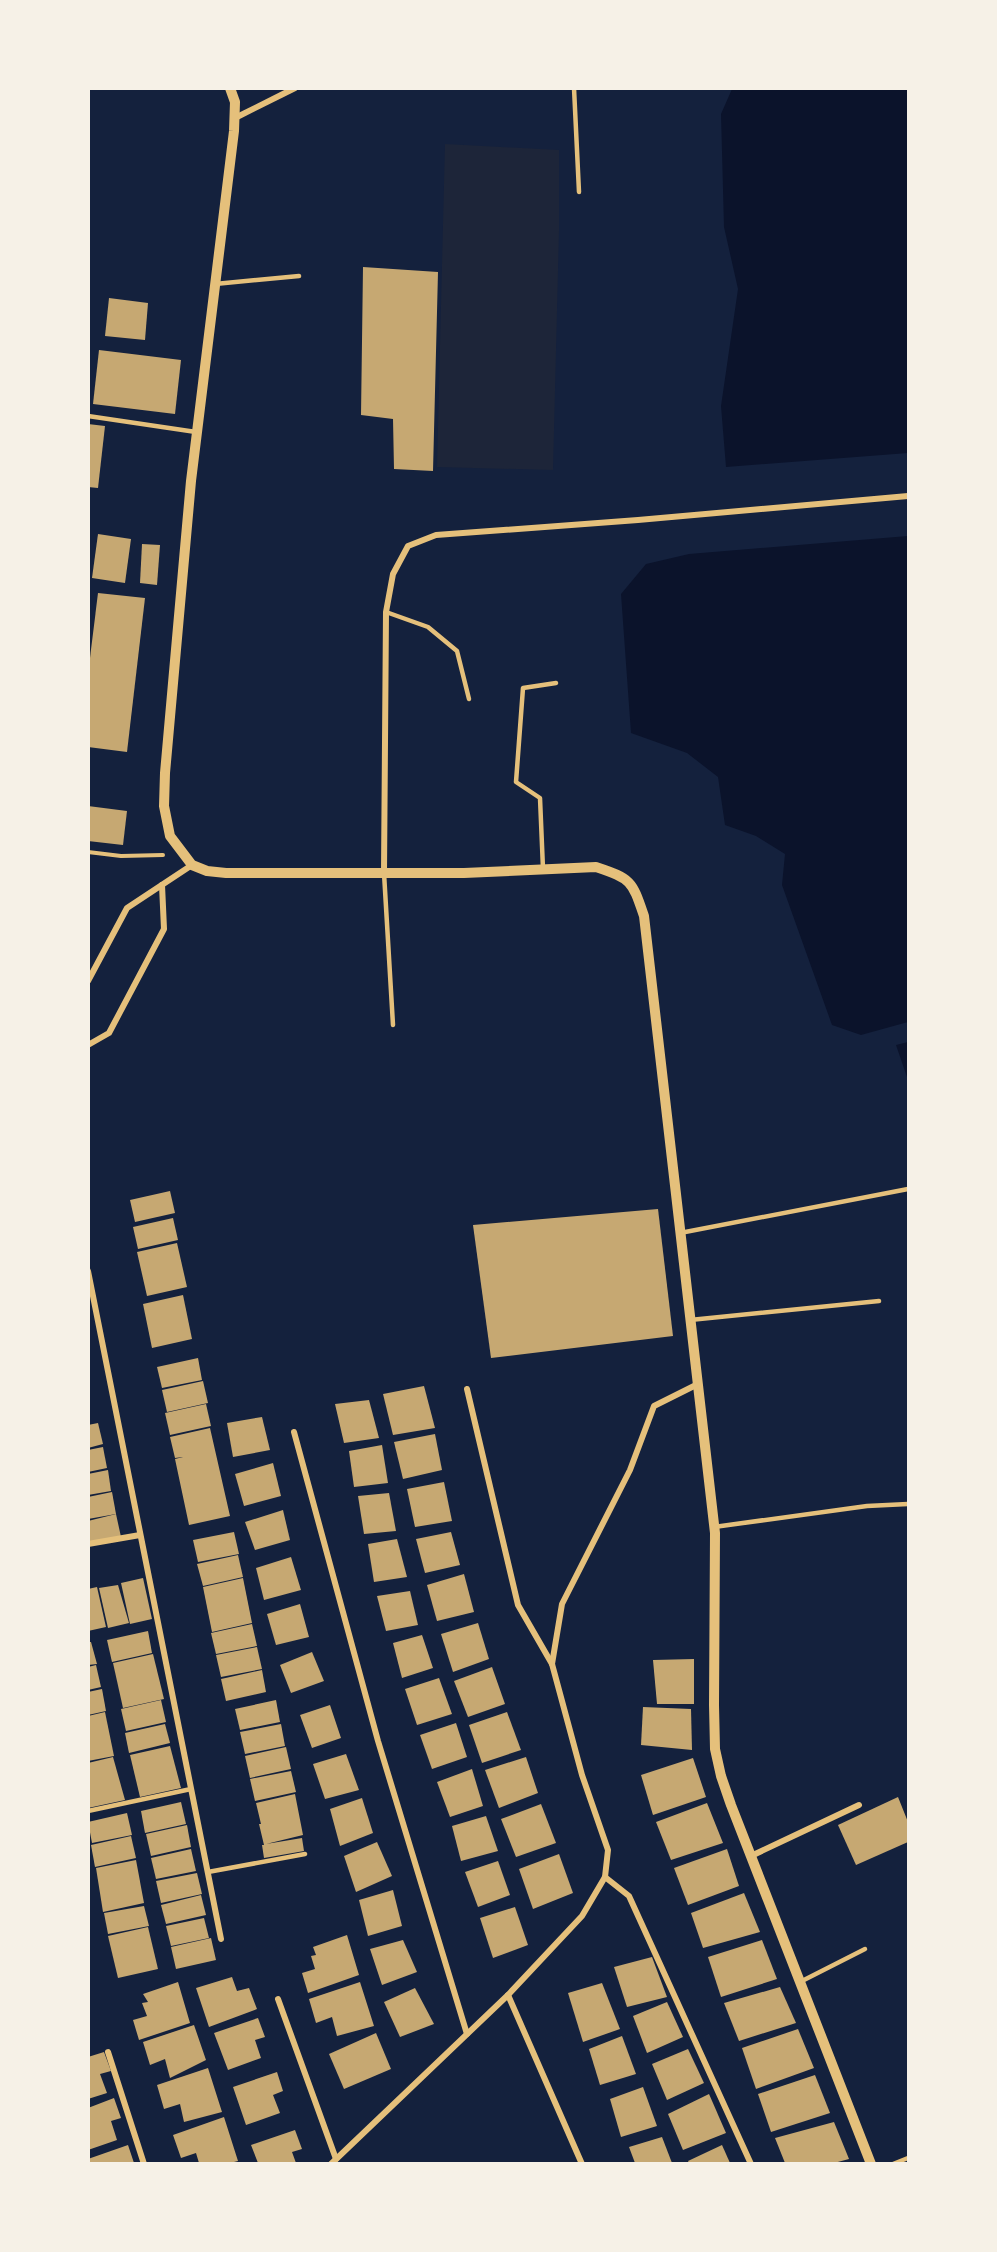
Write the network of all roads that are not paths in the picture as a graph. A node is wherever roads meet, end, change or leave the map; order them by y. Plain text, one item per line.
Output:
1 (230, 88) edge
2 (295, 88) edge
3 (574, 88) edge
4 (234, 119) junction
5 (579, 192) dead end
6 (299, 276) dead end
7 (215, 284) junction
8 (88, 416) edge
9 (197, 432) junction
10 (909, 496) edge
11 (386, 612) junction
12 (556, 683) dead end
13 (469, 699) dead end
14 (192, 865) junction
15 (543, 869) junction
16 (384, 873) junction
17 (162, 885) junction
18 (88, 981) edge
19 (393, 1025) dead end
20 (88, 1045) edge
21 (909, 1189) edge
22 (680, 1233) junction
23 (88, 1271) edge
24 (879, 1301) dead end
25 (690, 1320) junction
26 (698, 1384) junction
27 (467, 1389) dead end
28 (294, 1432) dead end
29 (909, 1504) edge
30 (714, 1527) junction
31 (140, 1535) junction
32 (88, 1544) edge
33 (552, 1664) junction
34 (191, 1789) junction
35 (859, 1804) dead end
36 (88, 1811) edge
37 (305, 1854) dead end
38 (751, 1856) junction
39 (208, 1872) junction
40 (605, 1877) junction
41 (221, 1939) dead end
42 (865, 1949) dead end
43 (800, 1982) junction
44 (508, 1995) junction
45 (278, 1999) dead end
46 (467, 2034) junction
47 (108, 2052) dead end
48 (909, 2158) edge
49 (334, 2161) edge
50 (144, 2163) edge
51 (582, 2163) edge
52 (751, 2163) edge
53 (871, 2163) edge
54 (893, 2163) edge

1 - 4 street
2 - 4 street
3 - 5 lane
4 - 7 street
6 - 7 lane
7 - 9 street
8 - 9 lane
9 - 14 street
10 - 11 street
11 - 13 lane
11 - 16 street
12 - 15 lane
14 - 16 street
14 - 17 street
15 - 16 street
15 - 22 street
16 - 19 lane
17 - 18 street
17 - 20 street
21 - 22 lane
22 - 25 street
23 - 31 street
24 - 25 lane
25 - 26 street
26 - 30 street
26 - 33 street
27 - 33 street
28 - 46 street
29 - 30 lane
30 - 38 street
31 - 32 street
31 - 34 street
33 - 40 street
34 - 36 lane
34 - 39 street
35 - 38 street
37 - 39 lane
38 - 43 street
39 - 41 street
40 - 44 street
40 - 52 street
42 - 43 lane
43 - 53 street
44 - 46 street
44 - 51 street
45 - 49 street
46 - 49 street
47 - 50 street
48 - 54 lane

